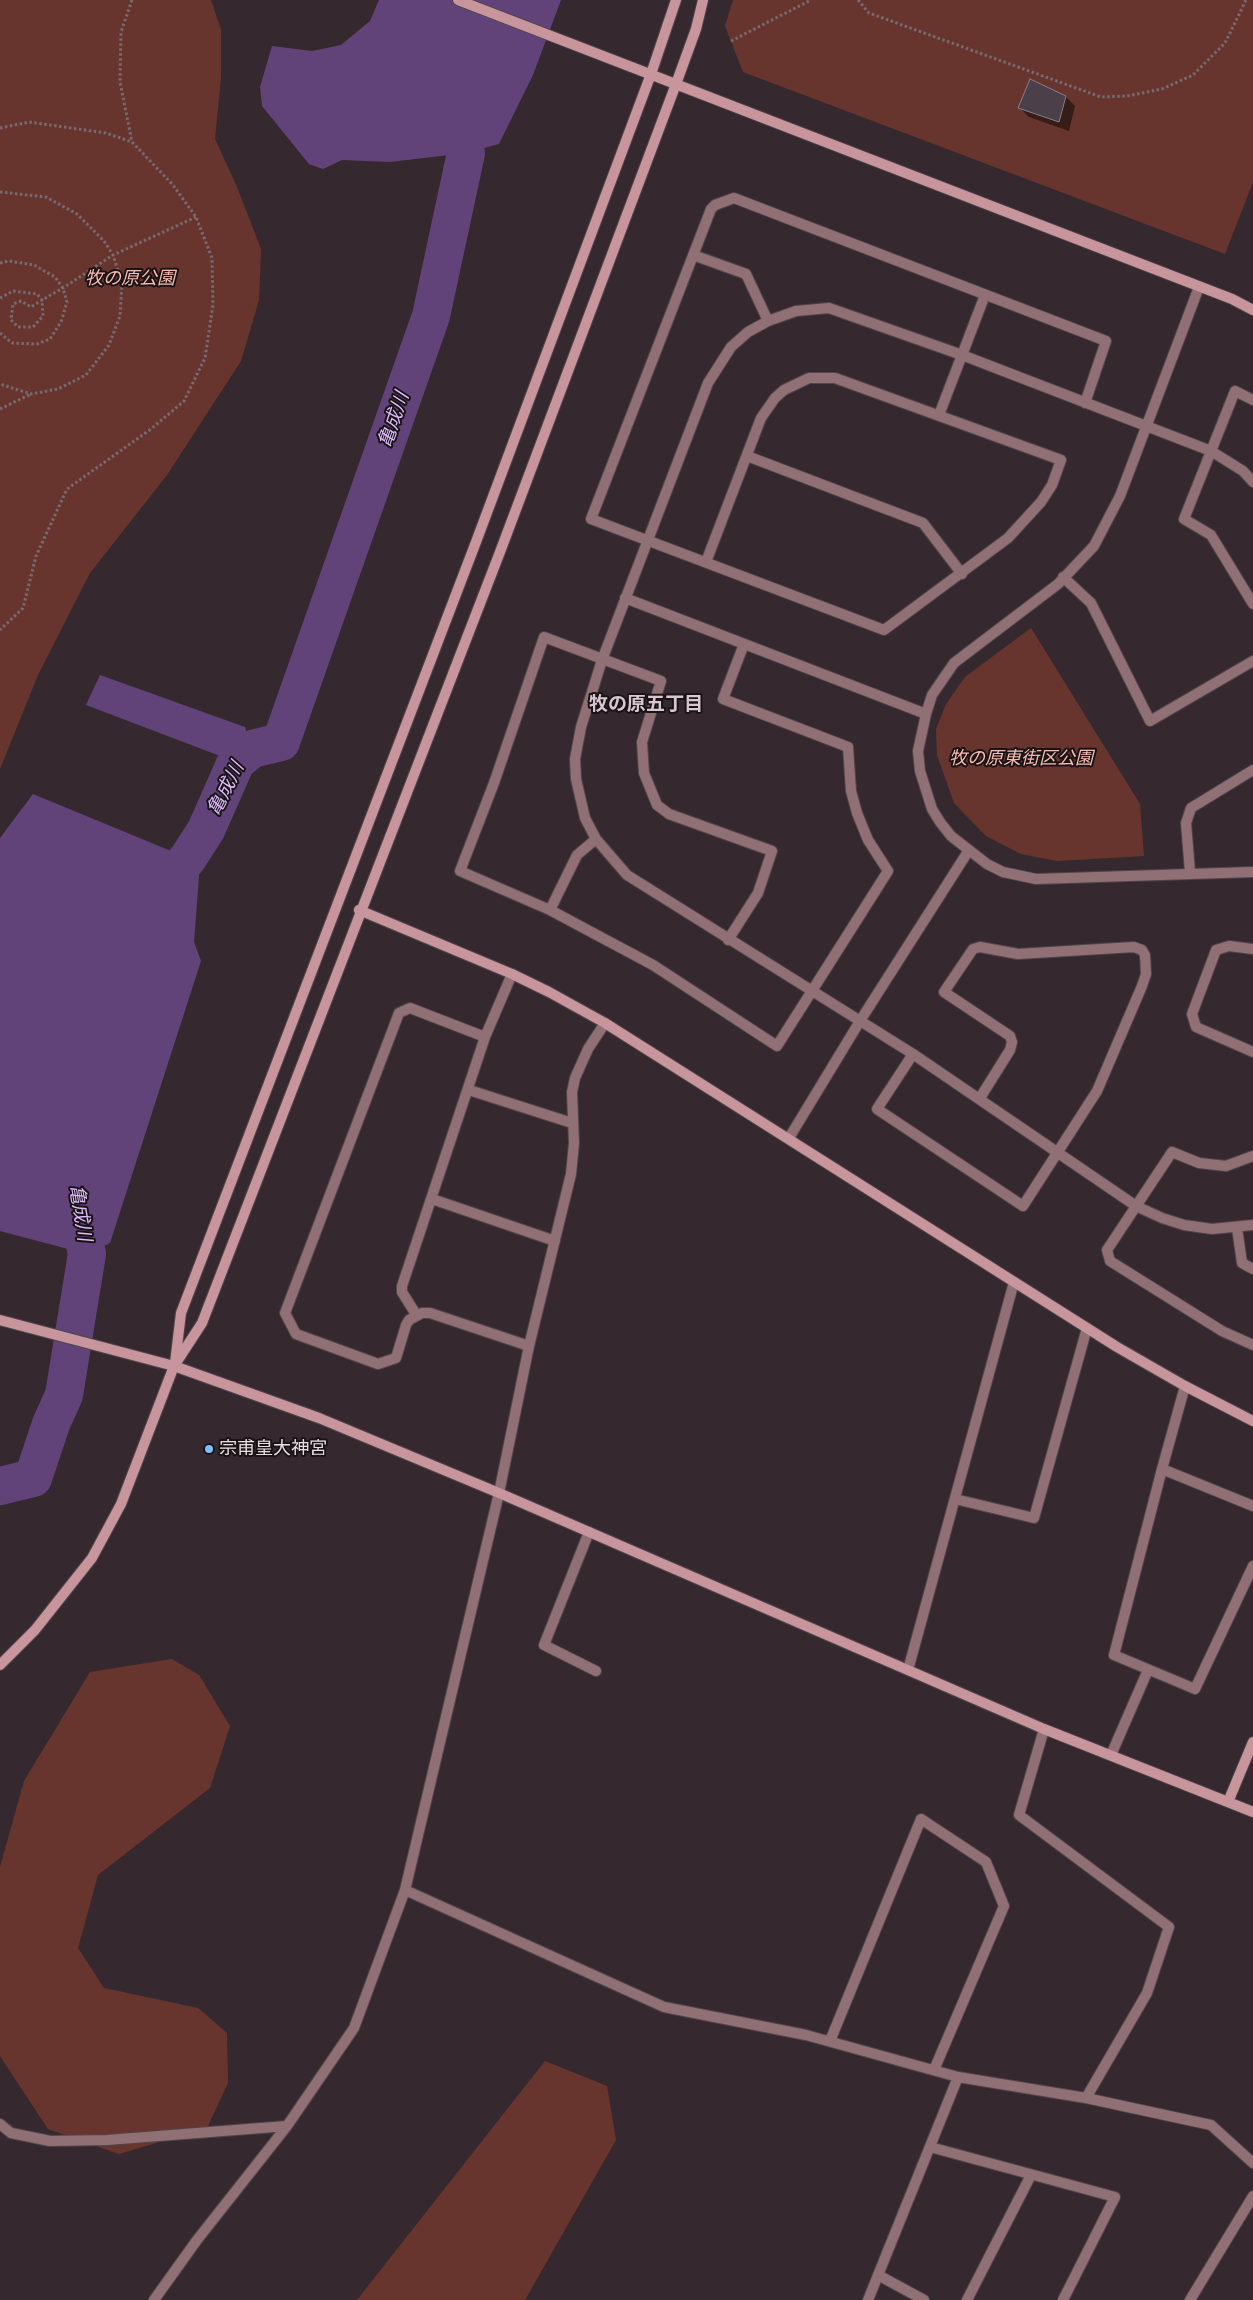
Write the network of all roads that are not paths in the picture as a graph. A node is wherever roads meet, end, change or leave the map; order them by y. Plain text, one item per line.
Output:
1 (458, 0) edge
2 (676, 0) edge
3 (703, 0) edge
4 (651, 74) junction
5 (676, 84) junction
6 (693, 254) junction
7 (1199, 287) junction
8 (985, 295) junction
9 (1253, 310) edge
10 (768, 321) junction
11 (962, 355) junction
12 (1253, 400) edge
13 (1085, 403) junction
14 (939, 415) junction
15 (1146, 426) junction
16 (1210, 451) junction
17 (747, 456) junction
18 (1253, 482) edge
19 (648, 540) junction
20 (706, 562) junction
21 (962, 574) junction
22 (1063, 577) junction
23 (625, 598) junction
24 (1253, 604) edge
25 (744, 644) junction
26 (602, 660) junction
27 (1253, 661) edge
28 (926, 714) junction
29 (1253, 770) edge
30 (596, 839) junction
31 (969, 850) junction
32 (1190, 872) junction
33 (1253, 872) edge
34 (360, 910) junction
35 (550, 910) junction
36 (728, 940) junction
37 (1253, 949) edge
38 (512, 974) junction
39 (812, 990) junction
40 (860, 1021) junction
41 (605, 1023) junction
42 (486, 1037) junction
43 (1253, 1052) edge
44 (913, 1054) junction
45 (469, 1090) junction
46 (980, 1098) junction
47 (572, 1123) junction
48 (789, 1138) junction
49 (1059, 1153) junction
50 (1253, 1156) edge
51 (432, 1199) junction
52 (1136, 1206) junction
53 (1253, 1225) edge
54 (1237, 1228) junction
55 (555, 1241) junction
56 (1253, 1269) edge
57 (1014, 1282) junction
58 (417, 1316) junction
59 (0, 1320) edge
60 (1088, 1328) junction
61 (1253, 1345) edge
62 (529, 1346) junction
63 (174, 1366) junction
64 (1185, 1386) junction
65 (1253, 1421) edge
66 (1162, 1469) junction
67 (499, 1493) junction
68 (955, 1499) junction
69 (1253, 1506) edge
70 (589, 1532) junction
71 (1253, 1566) edge
72 (0, 1665) edge
73 (908, 1670) junction
74 (1148, 1670) junction
75 (596, 1671) dead end
76 (1044, 1729) junction
77 (1253, 1742) edge
78 (1111, 1755) junction
79 (1228, 1802) junction
80 (1253, 1812) edge
81 (405, 1890) junction
82 (830, 2041) junction
83 (934, 2070) junction
84 (958, 2077) junction
85 (1086, 2098) junction
86 (0, 2124) edge
87 (288, 2126) junction
88 (930, 2147) junction
89 (1253, 2163) edge
90 (1031, 2175) junction
91 (1253, 2196) edge
92 (878, 2275) junction
93 (154, 2300) edge
94 (868, 2300) edge
95 (924, 2300) edge
96 (967, 2300) edge
97 (1063, 2300) edge
98 (1190, 2300) edge

1 - 4 street
2 - 4 street
3 - 5 street
4 - 5 street
4 - 63 street
5 - 7 street
5 - 34 street
6 - 8 street
6 - 10 street
6 - 19 street
7 - 9 street
7 - 15 street
8 - 11 street
8 - 13 street
10 - 11 street
10 - 19 street
11 - 13 street
11 - 14 street
12 - 16 street
13 - 15 street
14 - 17 street
14 - 21 street
15 - 16 street
15 - 22 street
16 - 18 street
16 - 24 street
17 - 20 street
17 - 21 street
19 - 20 street
19 - 23 street
20 - 21 street
22 - 27 street
22 - 28 street
23 - 25 street
23 - 26 street
25 - 28 street
25 - 39 street
26 - 30 street
26 - 35 street
26 - 36 street
28 - 31 street
29 - 32 street
30 - 35 street
30 - 36 street
31 - 32 street
31 - 40 street
32 - 33 street
34 - 38 street
34 - 63 street
35 - 39 street
36 - 39 street
37 - 43 street
38 - 41 street
38 - 42 street
39 - 40 street
40 - 44 street
40 - 48 street
41 - 47 street
41 - 48 street
42 - 45 street
42 - 58 street
44 - 46 street
44 - 49 street
45 - 47 street
45 - 51 street
46 - 49 street
46 - 49 street
47 - 55 street
48 - 57 street
49 - 52 street
50 - 52 street
51 - 55 street
51 - 58 street
52 - 54 street
52 - 61 street
53 - 54 street
54 - 56 street
55 - 62 street
57 - 60 street
57 - 68 street
58 - 62 street
59 - 63 street
60 - 64 street
60 - 68 street
62 - 67 street
63 - 67 street
63 - 72 street
64 - 65 street
64 - 66 street
66 - 69 street
66 - 74 street
67 - 70 street
67 - 81 street
68 - 73 street
70 - 73 street
70 - 75 street
71 - 74 street
73 - 76 street
74 - 78 street
76 - 78 street
76 - 85 street
77 - 79 street
78 - 79 street
79 - 80 street
81 - 82 street
81 - 87 street
82 - 83 street
82 - 83 street
83 - 84 street
84 - 85 street
84 - 88 street
85 - 89 street
86 - 87 street
87 - 93 street
88 - 90 street
88 - 92 street
90 - 96 street
90 - 97 street
91 - 98 street
92 - 94 street
92 - 95 street

